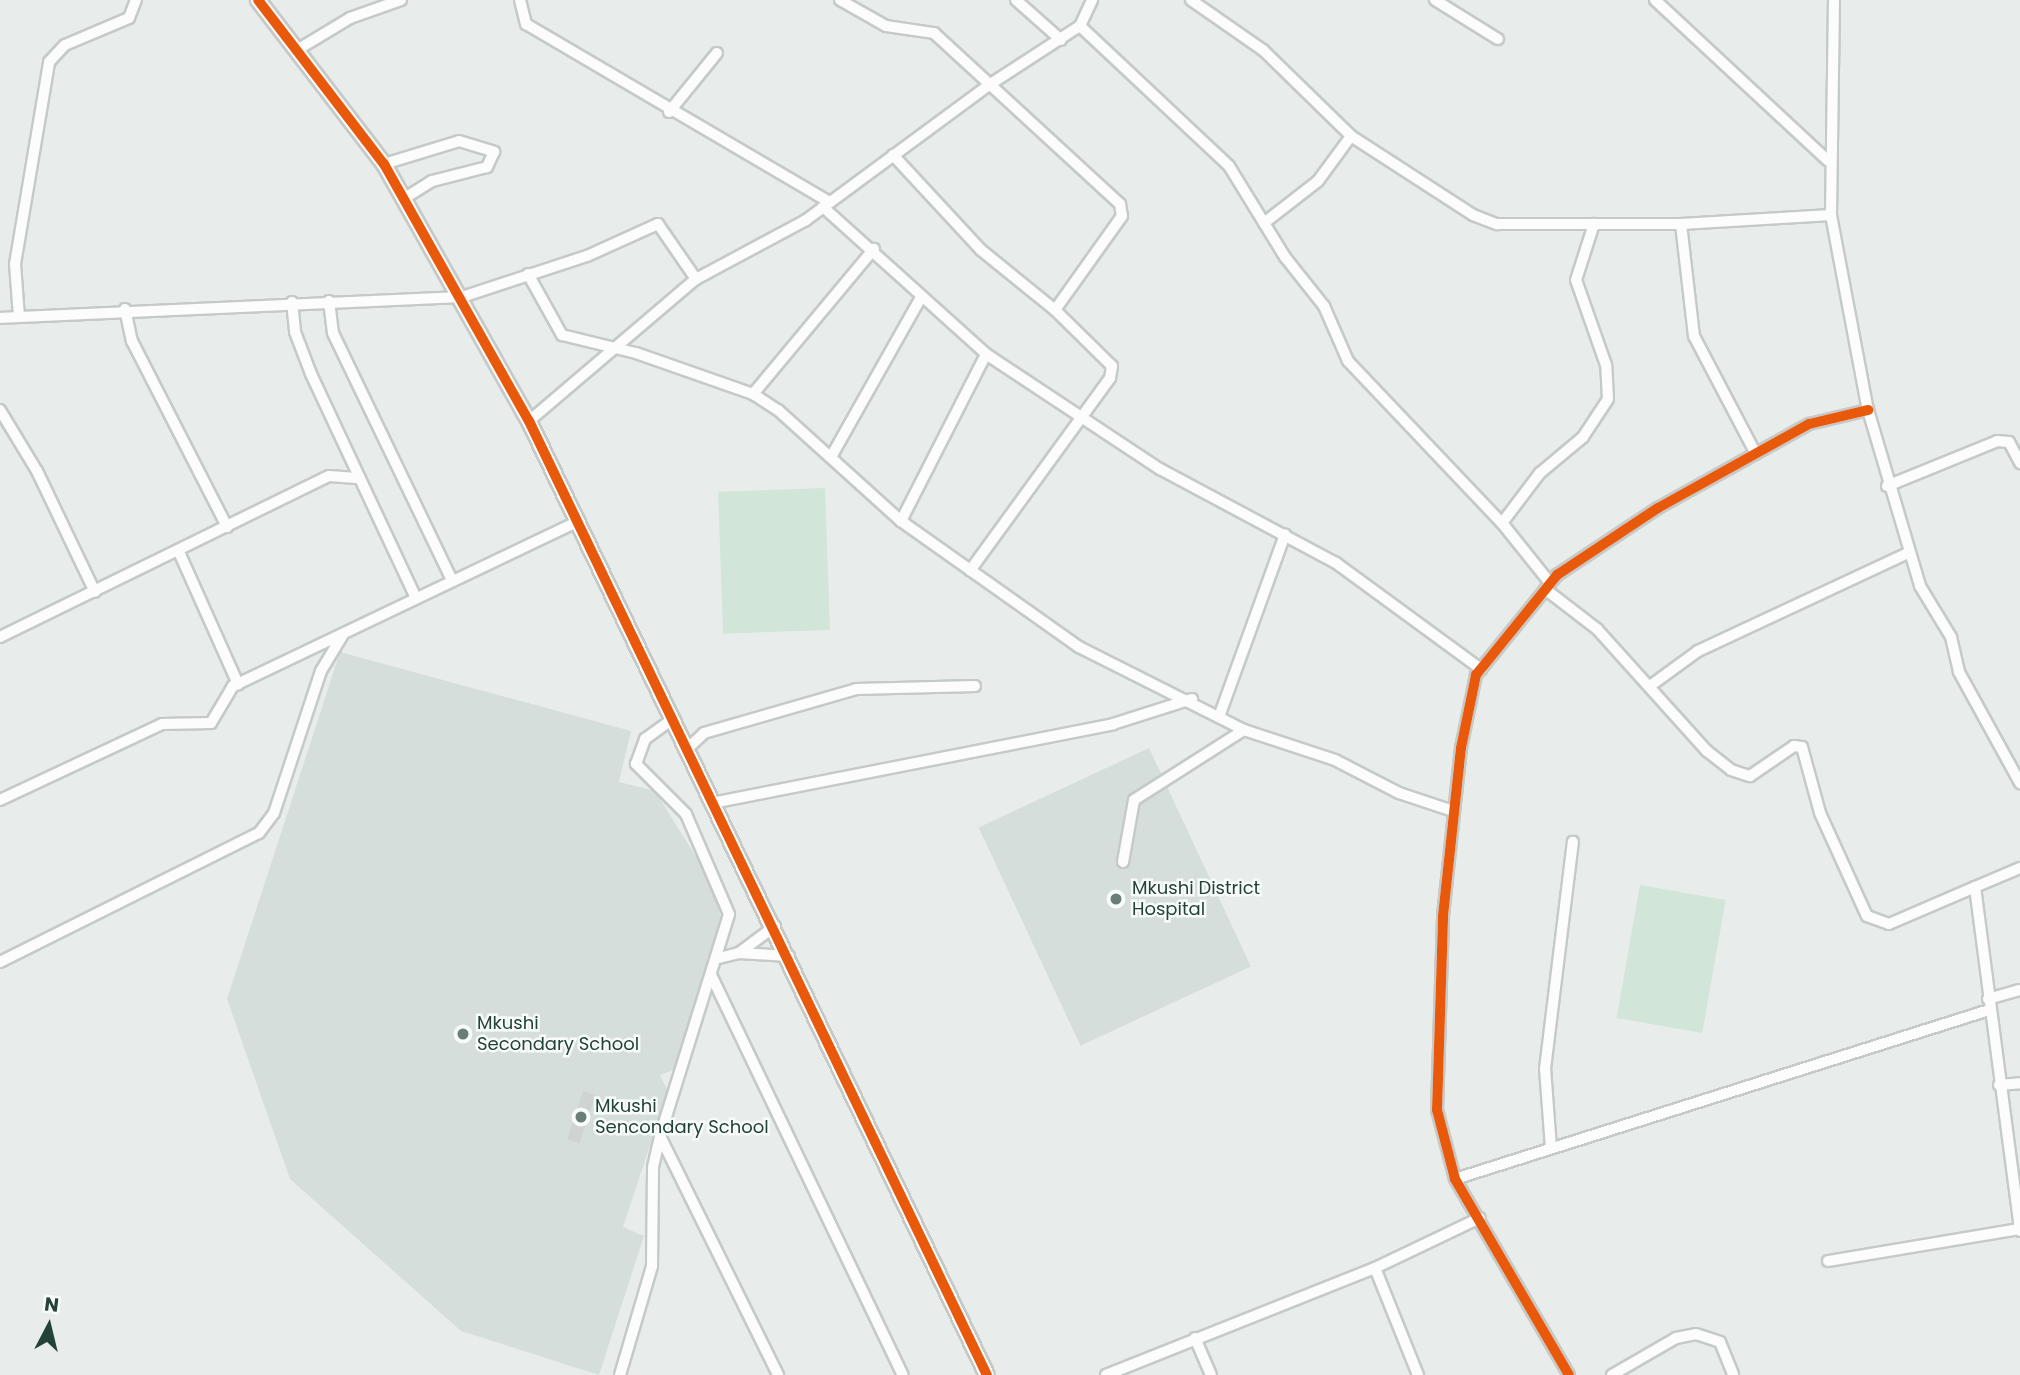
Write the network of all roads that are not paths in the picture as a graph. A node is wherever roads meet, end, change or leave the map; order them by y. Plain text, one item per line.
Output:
1 (136, 0) edge
2 (258, 0) edge
3 (401, 0) edge
4 (520, 0) edge
5 (840, 0) edge
6 (1016, 0) edge
7 (1092, 0) edge
8 (1191, 0) edge
9 (1435, 0) edge
10 (1655, 0) edge
11 (1834, 0) edge
12 (1080, 26) junction
13 (1498, 39) dead end
14 (1061, 40) junction
15 (297, 50) junction
16 (717, 53) dead end
17 (989, 85) junction
18 (669, 112) junction
19 (1351, 136) junction
20 (893, 155) junction
21 (1828, 162) junction
22 (384, 164) junction
23 (405, 198) junction
24 (826, 205) junction
25 (1831, 215) junction
26 (1264, 223) junction
27 (1681, 224) junction
28 (1594, 225) junction
29 (874, 249) junction
30 (528, 274) junction
31 (696, 279) junction
32 (921, 296) junction
33 (462, 297) junction
34 (329, 301) junction
35 (292, 302) junction
36 (125, 309) junction
37 (1055, 310) junction
38 (19, 317) junction
39 (0, 318) edge
40 (615, 350) junction
41 (986, 354) junction
42 (752, 394) junction
43 (0, 410) edge
44 (1868, 410) junction
45 (1079, 414) junction
46 (529, 421) junction
47 (1756, 454) junction
48 (831, 457) junction
49 (2020, 463) edge
50 (360, 478) junction
51 (1887, 486) junction
52 (901, 521) junction
53 (577, 522) junction
54 (1502, 523) junction
55 (227, 527) junction
56 (1285, 534) junction
57 (180, 552) junction
58 (1908, 552) junction
59 (970, 571) junction
60 (452, 580) junction
61 (1548, 586) junction
62 (96, 592) junction
63 (416, 597) junction
64 (344, 634) junction
65 (0, 637) edge
66 (1481, 669) junction
67 (238, 684) junction
68 (975, 686) dead end
69 (1650, 686) junction
70 (1192, 699) junction
71 (1220, 714) junction
72 (671, 720) junction
73 (1244, 730) junction
74 (687, 750) junction
75 (2020, 783) edge
76 (0, 800) edge
77 (712, 803) junction
78 (1452, 811) junction
79 (1573, 842) dead end
80 (1123, 862) dead end
81 (2020, 868) edge
82 (1975, 887) junction
83 (775, 926) junction
84 (739, 953) junction
85 (790, 956) junction
86 (719, 958) junction
87 (0, 962) edge
88 (712, 977) junction
89 (2020, 990) edge
90 (1989, 1004) junction
91 (2020, 1083) edge
92 (1999, 1086) junction
93 (660, 1136) junction
94 (1551, 1149) junction
95 (1455, 1179) junction
96 (1480, 1218) junction
97 (2020, 1230) edge
98 (1828, 1261) dead end
99 (1375, 1268) junction
100 (1195, 1338) junction
101 (620, 1375) edge
102 (778, 1375) edge
103 (903, 1375) edge
104 (987, 1375) edge
105 (1106, 1375) edge
106 (1211, 1375) edge
107 (1418, 1375) edge
108 (1569, 1375) edge
109 (1612, 1375) edge
110 (1733, 1375) edge

1 - 38 street
2 - 15 street
3 - 15 street
4 - 18 street
5 - 17 street
6 - 14 street
7 - 12 street
8 - 19 street
9 - 13 street
10 - 21 street
11 - 21 street
12 - 14 street
12 - 26 street
14 - 17 street
15 - 22 street
16 - 18 street
17 - 20 street
17 - 37 street
18 - 24 street
19 - 26 street
19 - 28 street
20 - 24 street
20 - 37 street
21 - 25 street
22 - 23 street
22 - 23 street
23 - 33 street
24 - 29 street
24 - 31 street
25 - 27 street
25 - 44 street
26 - 54 street
27 - 28 street
27 - 47 street
28 - 54 street
29 - 32 street
29 - 42 street
30 - 31 street
30 - 33 street
30 - 40 street
31 - 40 street
32 - 41 street
32 - 48 street
33 - 34 street
33 - 46 street
34 - 35 street
34 - 60 street
35 - 36 street
35 - 50 street
36 - 38 street
36 - 55 street
37 - 45 street
38 - 39 street
40 - 42 street
40 - 46 street
41 - 45 street
41 - 52 street
42 - 48 street
43 - 62 street
44 - 47 street
44 - 51 street
45 - 56 street
45 - 59 street
46 - 53 street
47 - 61 street
48 - 52 street
49 - 51 street
50 - 55 street
50 - 63 street
51 - 58 street
52 - 59 street
53 - 60 street
53 - 72 street
54 - 61 street
55 - 57 street
56 - 66 street
56 - 71 street
57 - 62 street
57 - 67 street
58 - 69 street
58 - 75 street
59 - 70 street
60 - 63 street
61 - 66 street
61 - 69 street
62 - 65 street
63 - 64 street
64 - 67 street
64 - 87 street
66 - 78 street
67 - 76 street
68 - 74 street
69 - 82 street
70 - 71 street
70 - 77 street
71 - 73 street
72 - 74 street
72 - 86 street
73 - 78 street
73 - 80 street
74 - 77 street
77 - 83 street
78 - 95 street
79 - 94 street
81 - 82 street
82 - 90 street
83 - 84 street
83 - 85 street
84 - 85 street
84 - 86 street
85 - 104 street
86 - 88 street
88 - 93 street
88 - 103 street
89 - 90 street
90 - 92 street
90 - 94 street
91 - 92 street
92 - 97 street
93 - 101 street
93 - 102 street
94 - 95 street
95 - 96 street
96 - 99 street
96 - 108 street
97 - 98 street
99 - 100 street
99 - 107 street
100 - 105 street
100 - 106 street
109 - 110 street

